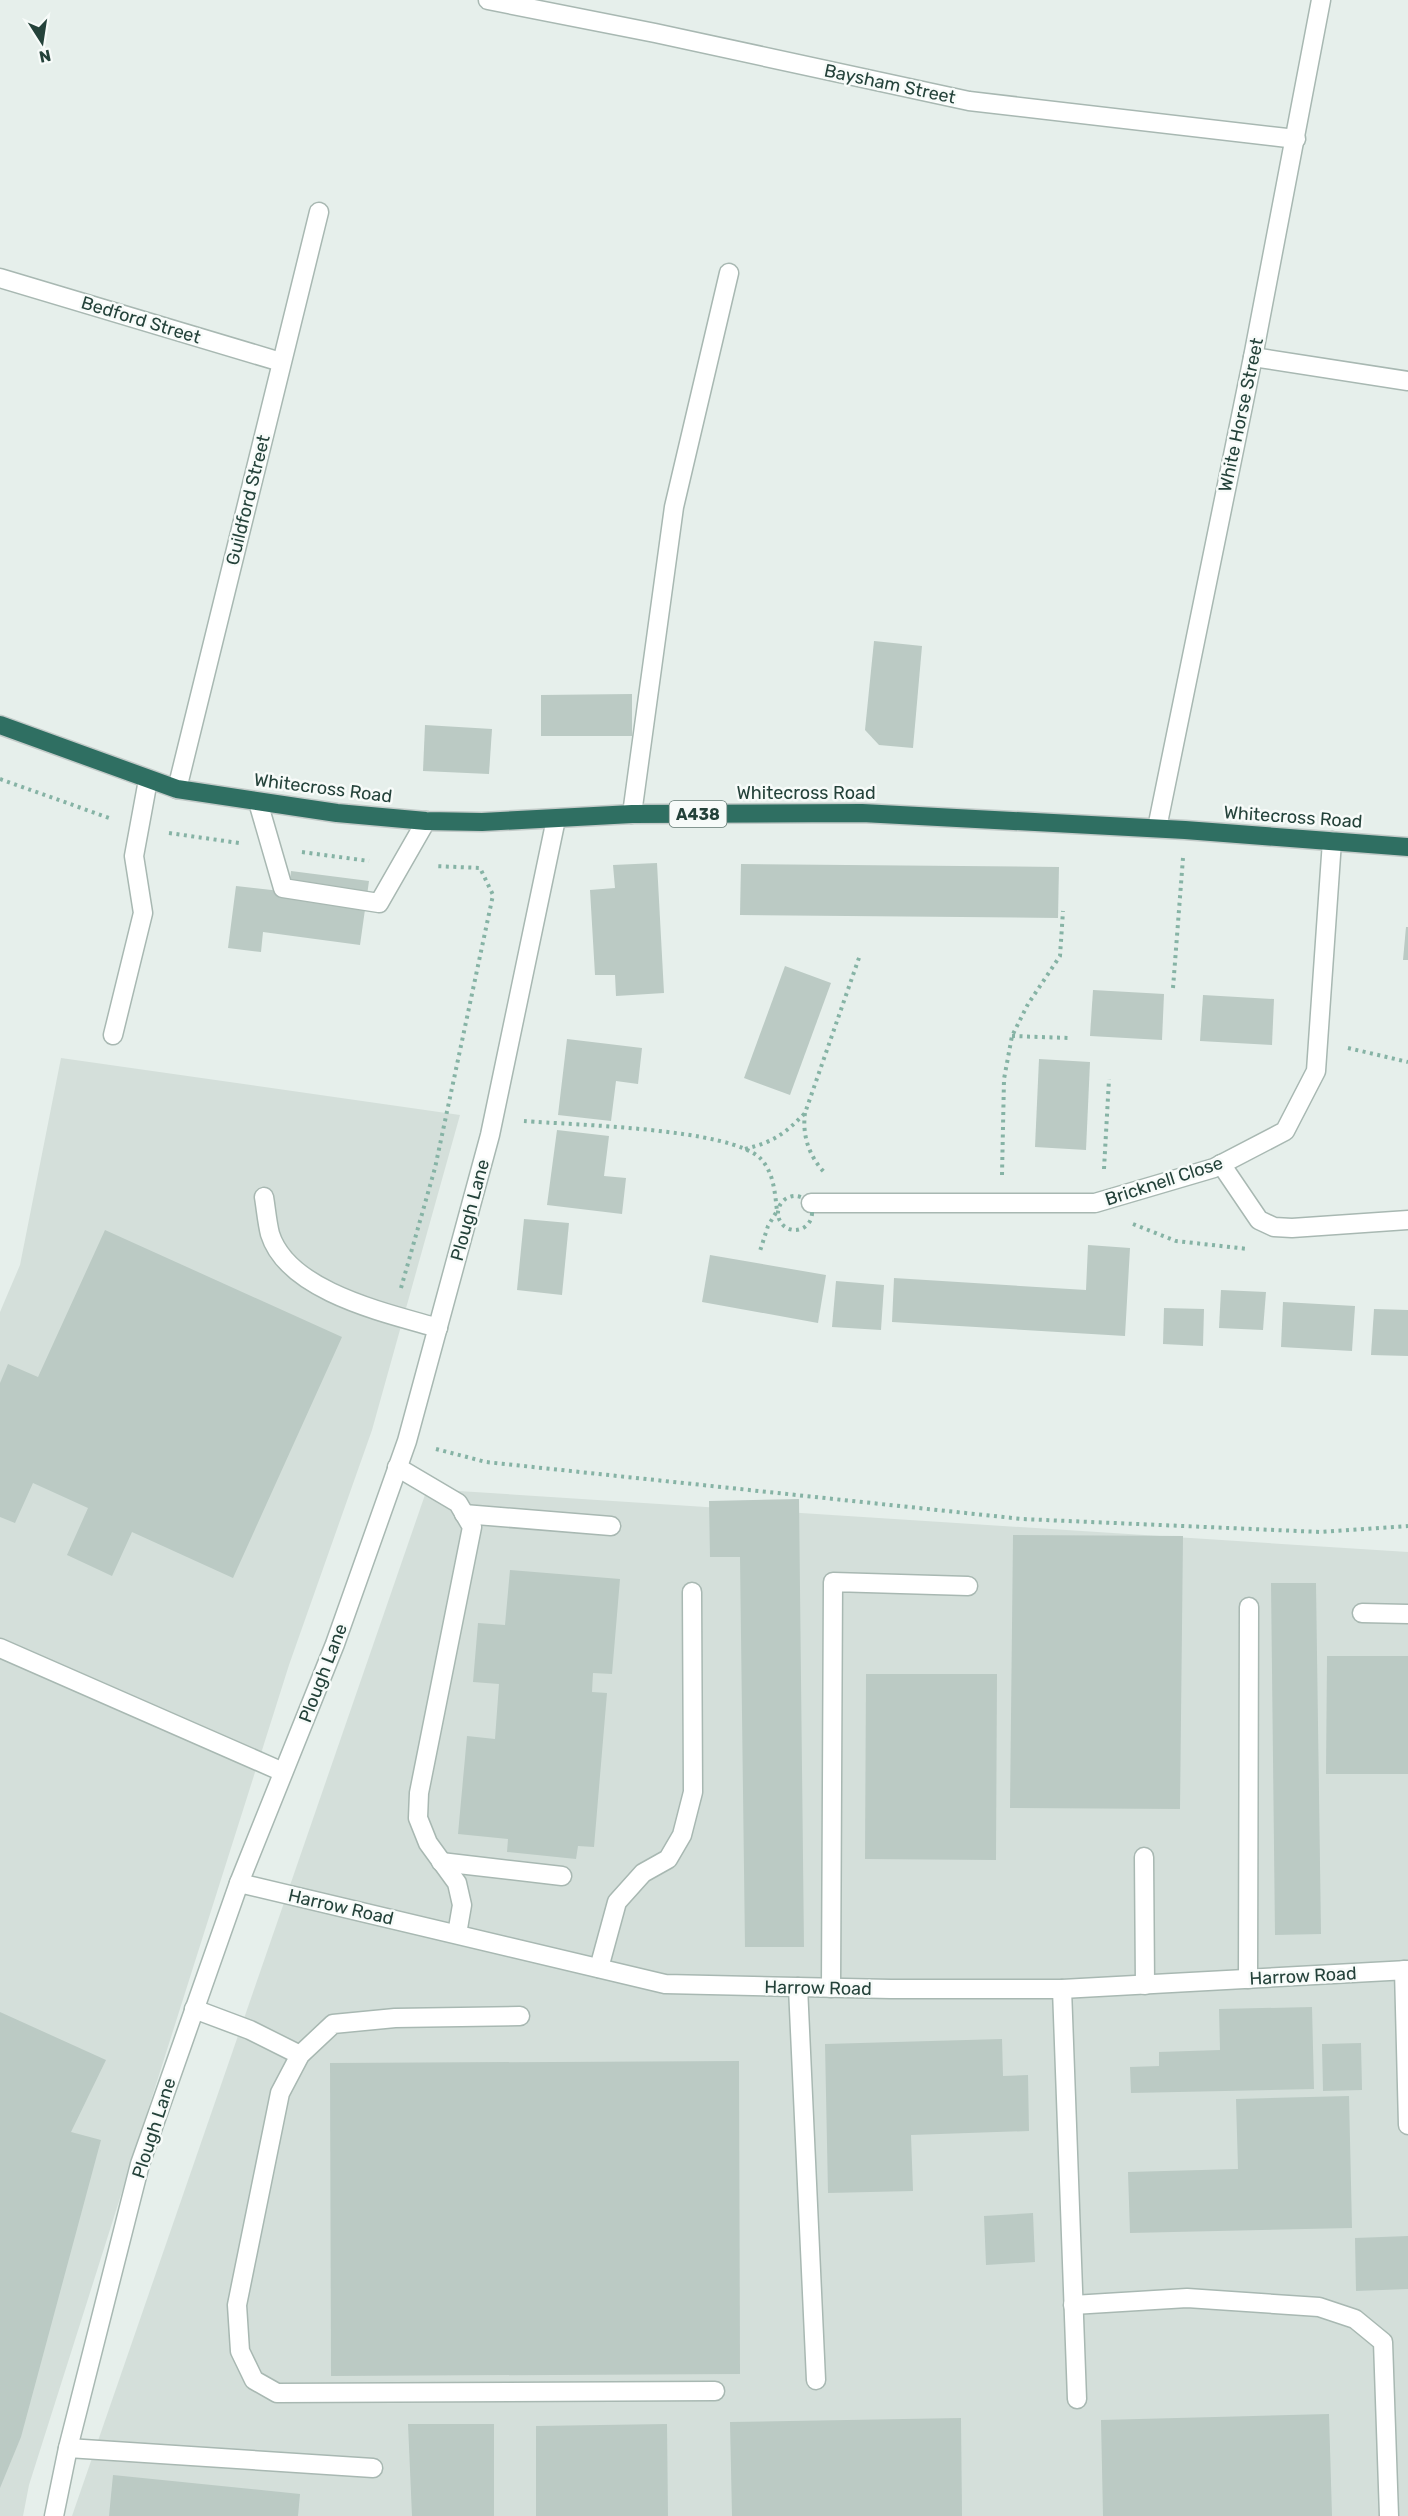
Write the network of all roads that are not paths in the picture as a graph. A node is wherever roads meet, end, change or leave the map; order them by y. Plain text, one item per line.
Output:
1 (488, 0) edge
2 (1321, 0) edge
3 (1296, 139) junction
4 (319, 212) dead end
5 (729, 273) dead end
6 (0, 278) edge
7 (1253, 357) junction
8 (281, 362) junction
9 (1408, 381) edge
10 (0, 725) edge
11 (148, 780) junction
12 (177, 789) junction
13 (258, 802) junction
14 (632, 814) junction
15 (556, 819) junction
16 (426, 821) junction
17 (1157, 828) junction
18 (1332, 841) junction
19 (1408, 847) edge
20 (112, 1035) dead end
21 (1221, 1164) junction
22 (264, 1197) dead end
23 (811, 1203) dead end
24 (1408, 1220) edge
25 (438, 1328) junction
26 (397, 1467) junction
27 (464, 1514) junction
28 (611, 1526) dead end
29 (968, 1586) dead end
30 (692, 1592) dead end
31 (1249, 1607) dead end
32 (1362, 1613) dead end
33 (1408, 1614) edge
34 (0, 1648) edge
35 (284, 1772) junction
36 (1144, 1857) dead end
37 (441, 1862) junction
38 (562, 1876) dead end
39 (239, 1883) junction
40 (457, 1934) junction
41 (599, 1968) junction
42 (1406, 1970) edge
43 (1248, 1979) junction
44 (1145, 1985) junction
45 (798, 1987) junction
46 (831, 1988) junction
47 (1062, 1989) junction
48 (195, 2009) junction
49 (520, 2016) dead end
50 (300, 2055) junction
51 (1408, 2125) edge
52 (1073, 2305) junction
53 (816, 2380) dead end
54 (715, 2391) dead end
55 (1077, 2399) dead end
56 (68, 2448) junction
57 (373, 2468) dead end
58 (54, 2516) edge
59 (1389, 2516) edge

1 - 3 street, Baysham Street
2 - 3 street, White Horse Street
3 - 7 street, White Horse Street
4 - 8 street, Guildford Street
5 - 14 street
6 - 8 street, Bedford Street
7 - 9 street
7 - 17 street, White Horse Street
8 - 12 street, Guildford Street
10 - 11 highway, Whitecross Road / A438
11 - 12 highway, Whitecross Road / A438
11 - 20 street
12 - 13 highway, Whitecross Road / A438
13 - 16 highway, Whitecross Road / A438
13 - 16 street
14 - 15 highway, Whitecross Road / A438
14 - 17 highway, Whitecross Road / A438
15 - 16 highway, Whitecross Road / A438
15 - 25 street, Plough Lane
17 - 18 highway, Whitecross Road / A438
18 - 19 highway, Whitecross Road / A438
18 - 21 street, Bricknell Close
21 - 23 street, Bricknell Close
21 - 24 street
22 - 25 street
25 - 26 street, Plough Lane
26 - 27 street
26 - 35 street, Plough Lane
27 - 28 street
27 - 37 street
29 - 46 street
30 - 41 street
31 - 43 street
32 - 33 street
34 - 35 street
35 - 39 street, Plough Lane
36 - 44 street
37 - 38 street
37 - 40 street
39 - 40 street, Harrow Road
39 - 48 street, Plough Lane
40 - 41 street, Harrow Road
41 - 45 street, Harrow Road
42 - 43 street, Harrow Road
42 - 51 street
43 - 44 street, Harrow Road
44 - 47 street, Harrow Road
45 - 46 street, Harrow Road
45 - 53 street
46 - 47 street, Harrow Road
47 - 52 street
48 - 50 street
48 - 56 street, Plough Lane
49 - 50 street
50 - 54 street
52 - 55 street
52 - 59 street
56 - 57 street
56 - 58 street, Plough Lane

